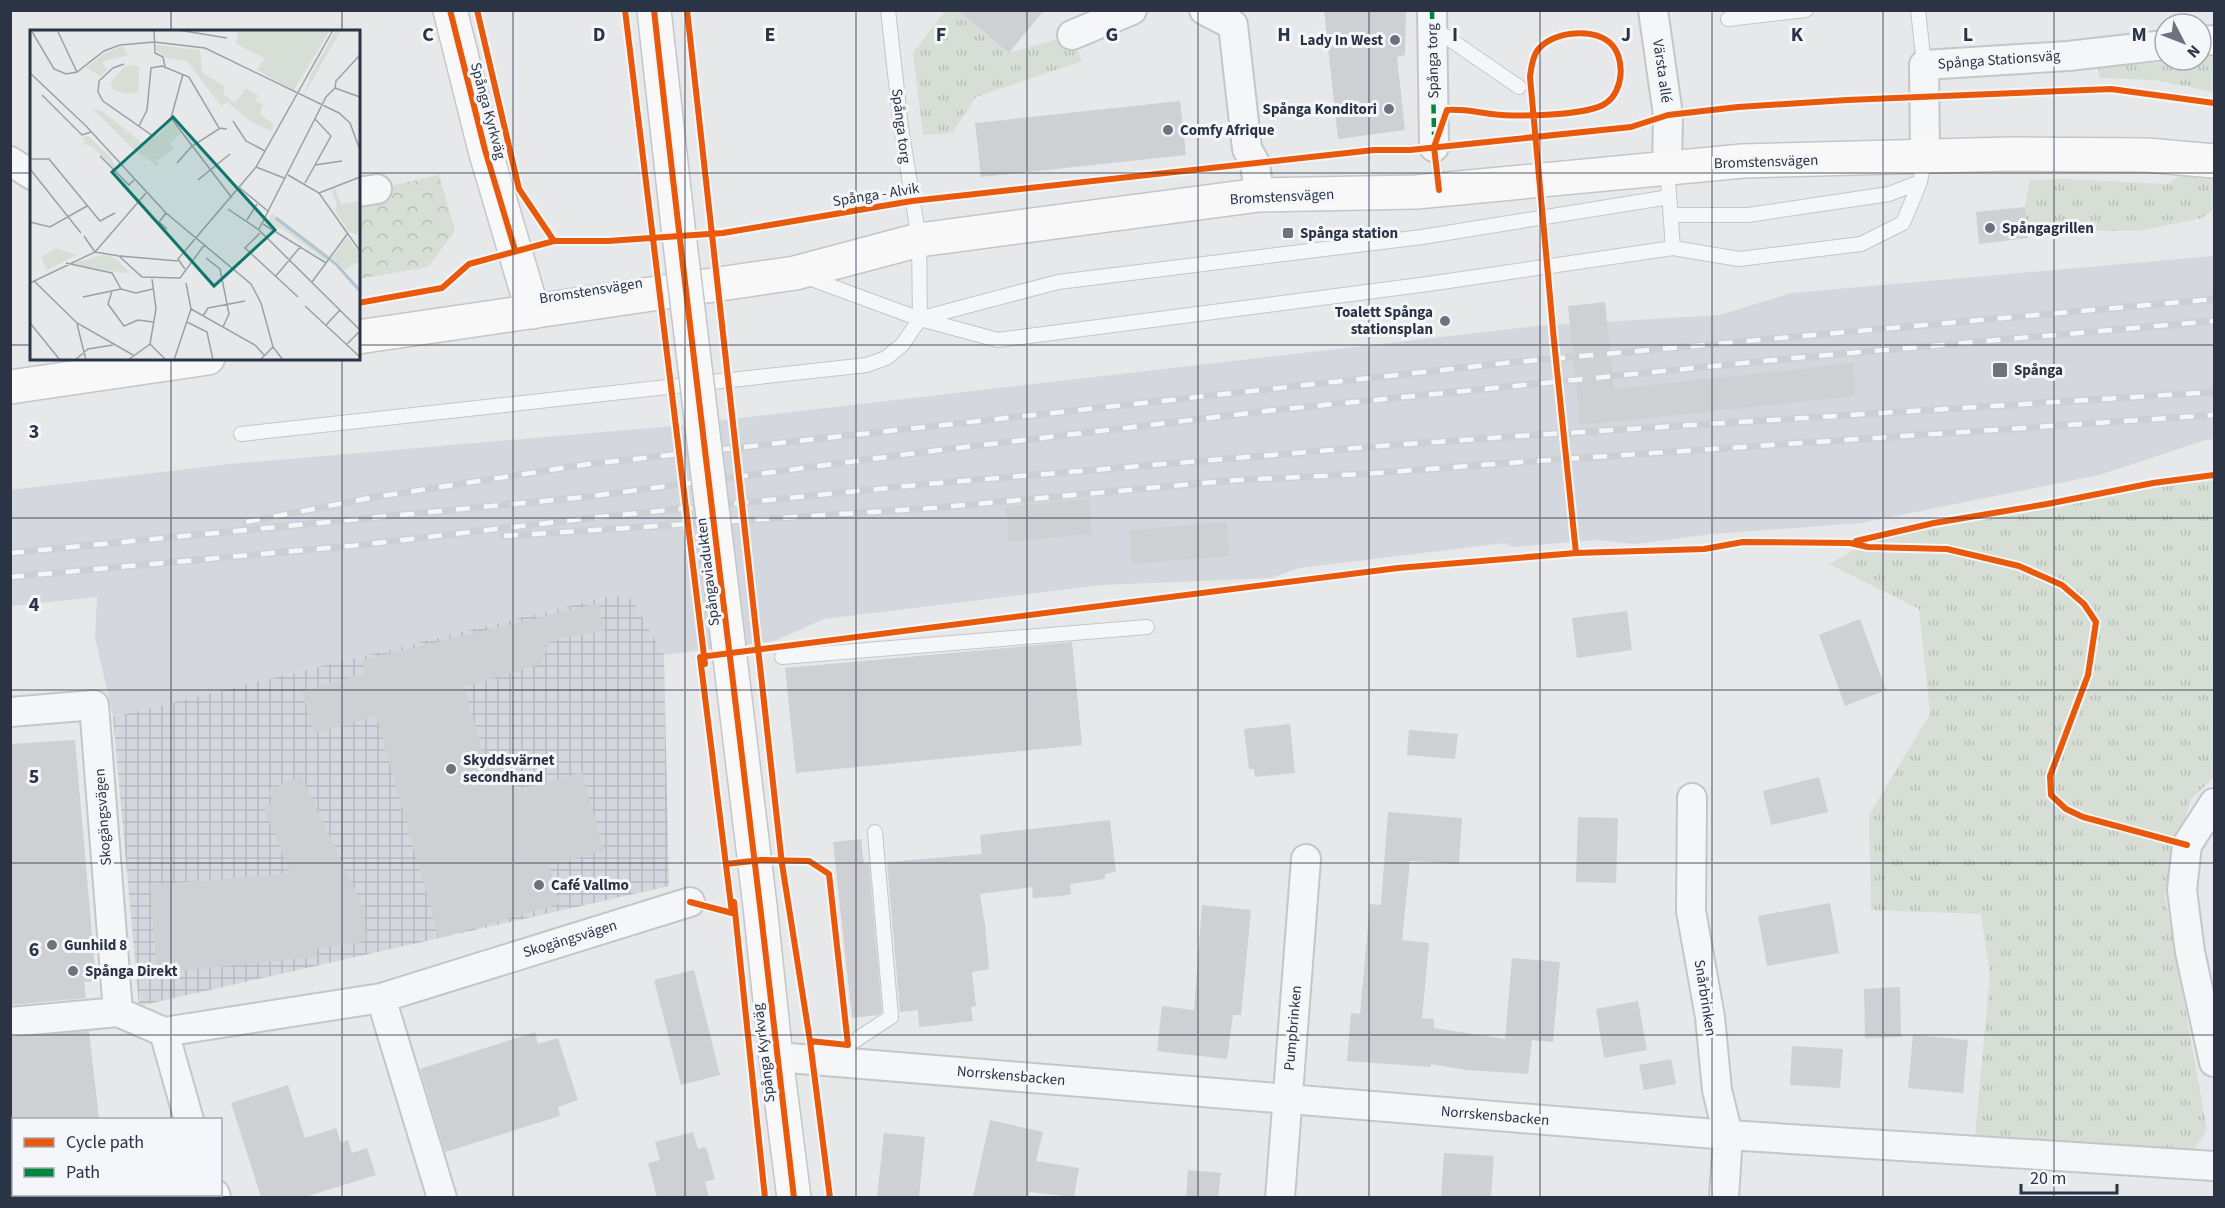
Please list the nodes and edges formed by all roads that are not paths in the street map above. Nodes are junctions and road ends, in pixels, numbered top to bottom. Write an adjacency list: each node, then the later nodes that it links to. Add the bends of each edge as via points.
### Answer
1 (450, 10): 26 (street, Spånga Kyrkväg, via 485,150)
2 (654, 10): 40 (street, Spångaviadukten, bridge)
3 (1132, 10): 11 (street)
4 (1204, 10): 21 (street, via 1233,25 1247,149 1255,163)
5 (1653, 10): 20 (street, Värsta allé, via 1668,116)
6 (1806, 10): 10 (lane)
7 (1918, 10): 13 (lane)
8 (889, 11): 23 (lane, Spånga torg, via 901,127)
9 (1432, 19): 14 (lane); 15 (street, Spånga torg)
10 (1728, 19)
11 (1072, 35)
12 (2153, 46): 13 (street, Spånga Stationsväg)
13 (1924, 65): 18 (street, Spånga Stationsväg)
14 (1519, 87)
15 (1434, 147)
16 (2214, 160): 18 (street, Bromstensvägen, via 2147,155 2012,154)
17 (10, 161): 19 (street)
18 (1923, 169): 20 (street, Bromstensvägen, via 1743,161); 22 (lane, via 1889,194 1748,215); 24 (lane, via 1903,223 1861,244 1739,259)
19 (30, 174)
20 (1668, 182): 21 (street, Bromstensvägen); 22 (lane); 27 (lane, via 1422,237 1058,282)
21 (1259, 195): 23 (street, Bromstensvägen)
22 (1671, 215): 24 (lane)
23 (919, 240): 25 (street, Bromstensvägen); 27 (lane, Spånga torg)
24 (1673, 248): 27 (lane, via 998,340)
25 (795, 273): 26 (street, Bromstensvägen); 27 (lane)
26 (533, 312): 28 (street, Bromstensvägen)
27 (920, 319): 31 (lane, via 902,345 886,358 867,365)
28 (360, 337)
29 (194, 360): 30 (street)
30 (10, 387)
31 (241, 434)
32 (1147, 627): 33 (lane)
33 (782, 657)
34 (10, 712): 42 (street, Skogängsvägen, via 94,705)
35 (1692, 798): 50 (street, Snårbrinken, via 1691,911 1710,1017 1717,1090)
36 (2214, 803): 47 (street, via 2187,845 2182,891 2190,952)
37 (875, 832): 46 (lane, via 891,1017 848,1045)
38 (1306, 860): 48 (street, Pumpbrinken)
39 (690, 902): 41 (street, Skogängsvägen)
40 (760, 906): 45 (street, Spånga Kyrkväg)
41 (381, 998): 44 (street, Skogängsvägen); 52 (street)
42 (118, 1012): 43 (street); 44 (street)
43 (10, 1022)
44 (164, 1032): 49 (street)
45 (776, 1057): 46 (street, Norrskensbacken); 53 (street, Spånga Kyrkväg)
46 (848, 1062): 48 (street, Norrskensbacken)
47 (2214, 1062)
48 (1287, 1099): 50 (street, Norrskensbacken); 54 (street, Pumpbrinken)
49 (189, 1118)
50 (1728, 1135): 51 (street, Norrskensbacken); 55 (street, Snårbrinken)
51 (2214, 1166)
52 (442, 1197)
53 (795, 1197)
54 (1280, 1197)
55 (1724, 1197)

